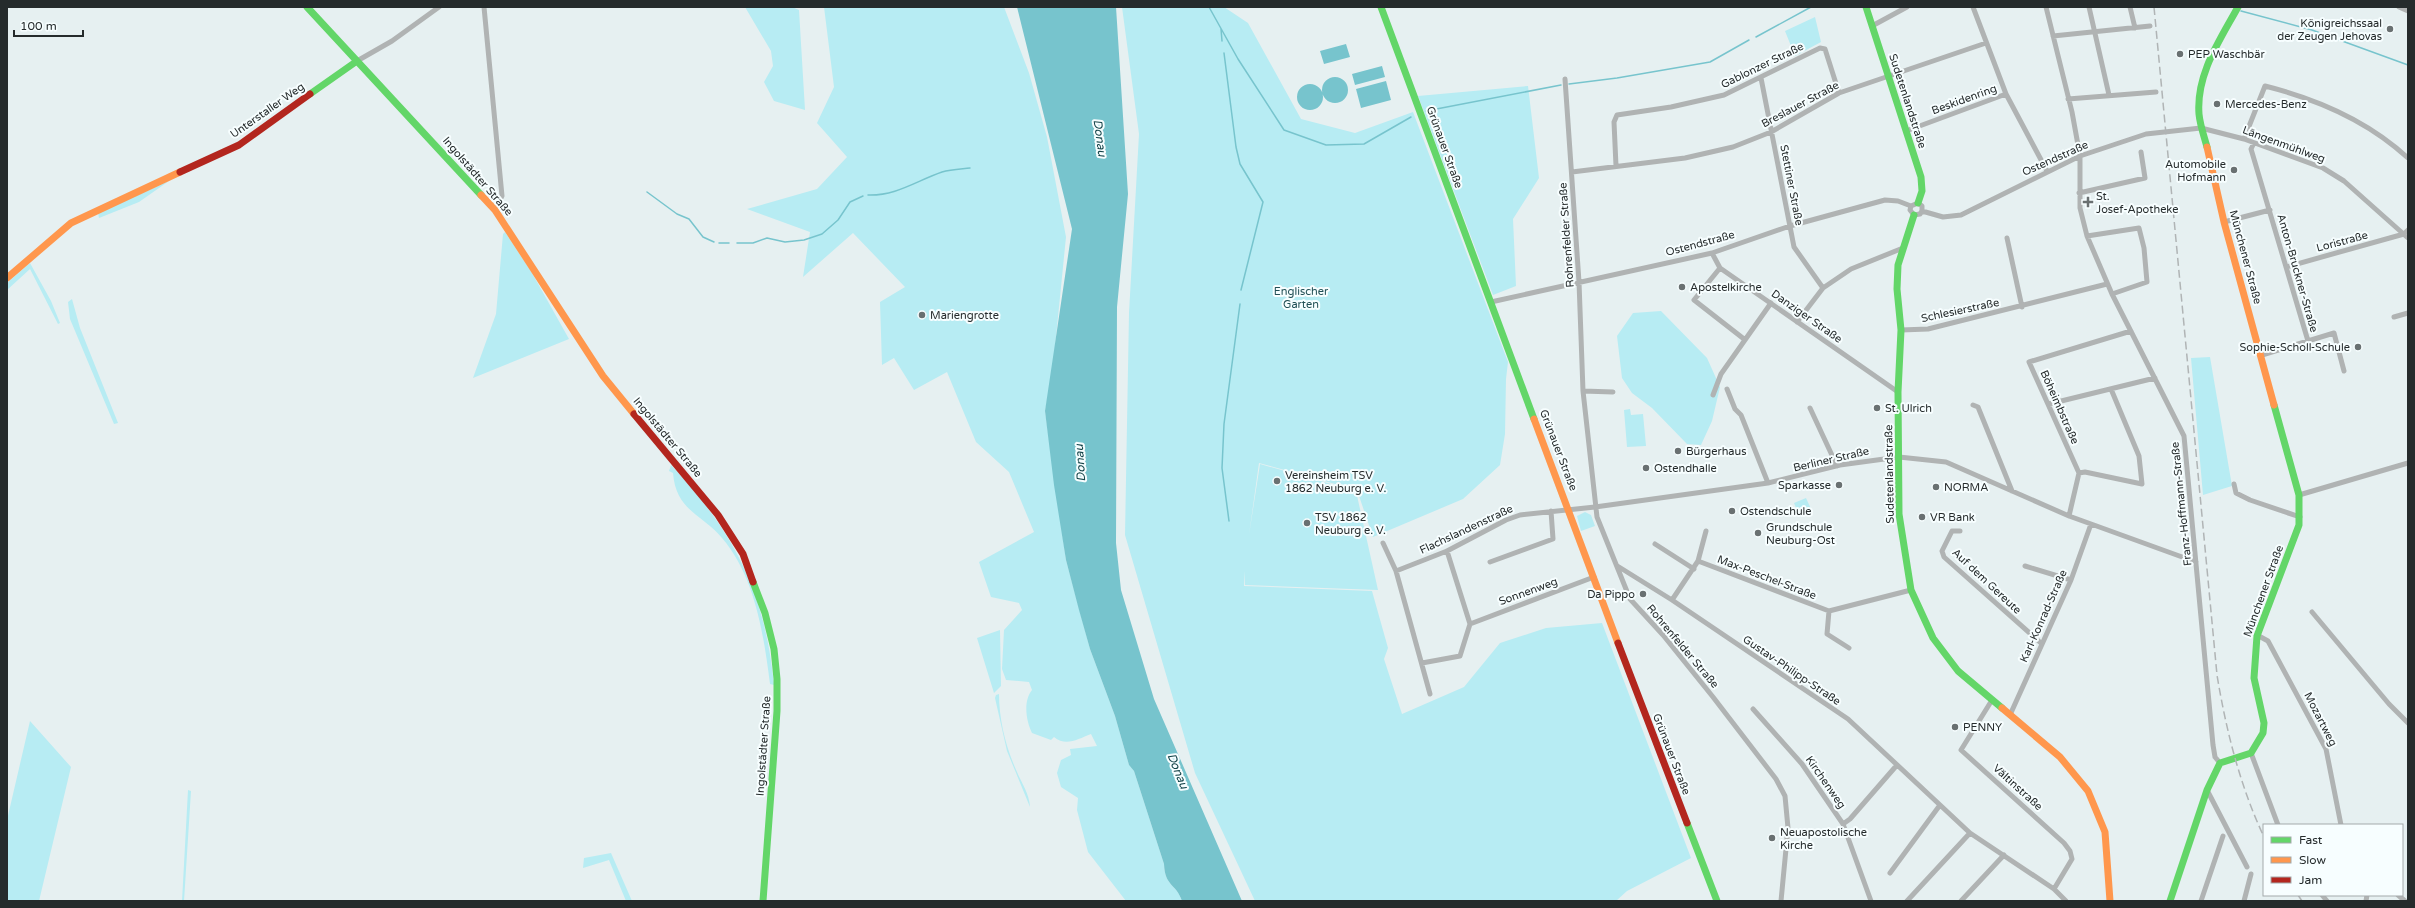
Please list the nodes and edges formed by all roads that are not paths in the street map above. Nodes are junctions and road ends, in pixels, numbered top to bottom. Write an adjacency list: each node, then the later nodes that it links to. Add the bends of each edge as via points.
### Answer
1 (307, 7): 20 (street, Ingolstädter Straße)
2 (439, 7): 20 (street, Unterstaller Weg, via 392,41)
3 (484, 7): 42 (street, via 502,196)
4 (1381, 7): 61 (street, Grünauer Straße)
5 (1866, 7): 14 (street, Sudetenlandstraße)
6 (1907, 7): 14 (street)
7 (1973, 7): 19 (street, Beskidenring)
8 (2046, 7): 18 (street, Franz-Hoffmann-Straße)
9 (2090, 7): 17 (street)
10 (2130, 7): 16 (street)
11 (2238, 7): 29 (street, Münchener Straße, via 2209,59 2204,74 2200,92)
12 (2399, 7): 13 (street)
13 (2408, 11)
14 (1872, 26): 21 (street, Sudetenlandstraße)
15 (2150, 26): 16 (street)
16 (2135, 28): 17 (street)
17 (2096, 31): 18 (street); 27 (street)
18 (2053, 36): 28 (street, Franz-Hoffmann-Straße)
19 (1986, 43): 21 (street, Breslauer Straße); 26 (street, Beskidenring)
20 (357, 60): 42 (street, Ingolstädter Straße); 56 (street, Unterstaller Weg, via 239,145 71,223)
21 (1888, 77): 25 (street, Breslauer Straße); 30 (street, Sudetenlandstraße)
22 (1761, 78): 25 (street, Gablonzer Straße, via 1820,48 1825,49); 31 (street, Stettiner Straße); 37 (street, Gablonzer Straße, via 1724,95 1698,102 1617,115 1614,122)
23 (1565, 79): 39 (street, Rohrenfelder Straße)
24 (2156, 92): 27 (street)
25 (1839, 93): 31 (street, Breslauer Straße)
26 (2006, 94): 30 (street, Beskidenring); 38 (street, Beskidenring)
27 (2109, 95): 28 (street)
28 (2068, 99): 35 (street, Franz-Hoffmann-Straße)
29 (2201, 128): 32 (street, Längenmühlweg); 35 (street, Ostendstraße, via 2146,134); 46 (street, Münchener Straße)
30 (1906, 131): 41 (street, Sudetenlandstraße, via 1921,177 1922,191)
31 (1772, 132): 37 (street, Breslauer Straße, via 1733,147 1691,157); 47 (street, Stettiner Straße)
32 (2244, 139): 33 (street, Längenmühlweg); 36 (street, via 2265,86 2290,92 2334,109 2369,128)
33 (2254, 143): 43 (street, Anton-Bruckner-Straße, via 2252,149); 50 (street, Längenmühlweg, via 2330,172)
34 (2141, 152): 40 (street, via 2145,178)
35 (2080, 156): 38 (street, Ostendstraße); 40 (street, Franz-Hoffmann-Straße)
36 (2408, 158)
37 (1616, 166): 39 (street, Breslauer Straße)
38 (2047, 171): 44 (street, Ostendstraße, via 1960,215 1943,217)
39 (1572, 172): 57 (street, Rohrenfelder Straße)
40 (2079, 192): 49 (street, Franz-Hoffmann-Straße, via 2082,221)
41 (1915, 205): 44 (street, via 1922,206); 45 (street, via 1910,210); 47 (street, Ostendstraße, via 1885,200)
42 (495, 210): 140 (street, Ingolstädter Straße, via 603,376 718,515 738,544 757,588 772,642 777,679 777,711)
43 (2270, 210): 46 (street, Anton-Bruckner-Straße); 54 (street, Anton-Bruckner-Straße)
44 (1922, 211): 45 (street, via 1920,214)
45 (1914, 214): 52 (street, Sudetenlandstraße)
46 (2224, 222): 71 (street, Münchener Straße)
47 (1790, 226): 53 (street, Ostendstraße); 59 (street, Stettiner Straße, via 1794,247)
48 (2408, 230): 50 (street)
49 (2087, 236): 58 (street, Franz-Hoffmann-Straße); 60 (street, via 2139,228 2144,248 2147,282)
50 (2406, 236): 54 (street, Loristraße)
51 (2007, 238): 63 (street)
52 (1903, 248): 59 (street, via 1851,270); 67 (street, Sudetenlandstraße, via 1898,265 1897,289)
53 (1712, 253): 55 (street, Danziger Straße); 57 (street, Ostendstraße)
54 (2286, 267): 70 (street, Anton-Bruckner-Straße)
55 (1720, 268): 62 (street, Danziger Straße); 69 (street, via 1694,300)
56 (7, 278)
57 (1579, 282): 61 (street, Ostendstraße); 76 (street, Rohrenfelder Straße)
58 (2107, 284): 60 (street, Franz-Hoffmann-Straße); 63 (street, Schlesierstraße)
59 (1823, 288): 66 (street)
60 (2112, 294): 68 (street, Franz-Hoffmann-Straße)
61 (1491, 302): 92 (street, Grünauer Straße)
62 (1771, 303): 66 (street, Danziger Straße); 69 (street)
63 (2022, 307): 67 (street, Schlesierstraße, via 1928,329)
64 (2408, 313): 65 (street)
65 (2394, 317)
66 (1796, 322): 78 (street, Danziger Straße)
67 (1901, 330): 78 (street, Sudetenlandstraße)
68 (2131, 331): 73 (street, Franz-Hoffmann-Straße); 80 (street, Böheimbstraße, via 2029,362)
69 (1744, 339): 79 (street, via 1721,374)
70 (2308, 341): 71 (street); 72 (street, via 2334,333)
71 (2262, 355): 90 (street, Münchener Straße)
72 (2344, 371)
73 (2155, 378): 75 (street); 104 (street, Franz-Hoffmann-Straße, via 2184,436)
74 (1727, 389): 87 (street)
75 (2111, 390): 80 (street); 86 (street, via 2139,456 2142,484 2085,472)
76 (1583, 391): 77 (street); 91 (street, Rohrenfelder Straße)
77 (1613, 392)
78 (1898, 392): 83 (street, Sudetenlandstraße)
79 (1713, 395)
80 (2050, 404): 86 (street, Böheimbstraße)
81 (1973, 405): 89 (street, via 1978,407)
82 (1810, 408): 85 (street)
83 (1899, 457): 85 (street, Berliner Straße); 89 (street, Berliner Straße, via 1946,462); 111 (street, Sudetenlandstraße, via 1899,514)
84 (2408, 463): 90 (street)
85 (1837, 466): 87 (street, Berliner Straße)
86 (2079, 473): 94 (street)
87 (1768, 483): 91 (street, Berliner Straße)
88 (2234, 484): 95 (street, via 2236,493)
89 (2012, 491): 94 (street, Berliner Straße)
90 (2299, 495): 95 (street, Münchener Straße)
91 (1595, 507): 92 (street, Berliner Straße); 106 (street, Rohrenfelder Straße, via 1598,520)
92 (1569, 509): 93 (street, Flachslandenstraße); 109 (street, Grünauer Straße)
93 (1551, 511): 101 (street, Flachslandenstraße, via 1520,515 1506,520); 103 (street, via 1553,539)
94 (2069, 516): 96 (street, Berliner Straße)
95 (2300, 518): 116 (street, Münchener Straße)
96 (2091, 524): 104 (street, Berliner Straße); 110 (street, Karl-Konrad-Straße)
97 (1706, 531): 102 (street)
98 (1960, 531): 117 (street, Auf dem Gereute, via 1952,531 1942,551 1944,557)
99 (1383, 543): 108 (street)
100 (1655, 544): 107 (street)
101 (1447, 551): 108 (street, Flachslandenstraße); 115 (street)
102 (1698, 561): 107 (street); 113 (street, Max-Peschel-Straße)
103 (1490, 562)
104 (2196, 562): 126 (street, Franz-Hoffmann-Straße, via 2213,746 2215,757)
105 (2025, 566): 110 (street)
106 (1619, 567): 112 (street, Gustav-Philipp-Straße); 142 (street, Rohrenfelder Straße, via 1630,599 1663,635 1776,779 1784,796 1788,828)
107 (1694, 569): 112 (street)
108 (1396, 571): 119 (street)
109 (1594, 577): 115 (street, Sonnenweg); 141 (street, Grünauer Straße)
110 (2071, 580): 117 (street, Karl-Konrad-Straße)
111 (1911, 590): 113 (street); 121 (street, Sudetenlandstraße, via 1933,638 1958,671)
112 (1672, 600): 127 (street, Gustav-Philipp-Straße, via 1848,719)
113 (1829, 611): 118 (street, via 1827,634)
114 (2312, 612): 124 (street)
115 (1470, 624): 119 (street, via 1460,656)
116 (2257, 635): 125 (street, Münchener Straße, via 2254,678 2264,723 2263,733); 132 (street, Mozartweg, via 2268,642 2326,749)
117 (2042, 644): 123 (street, Karl-Konrad-Straße)
118 (1848, 648)
119 (1422, 664): 120 (street)
120 (1430, 694)
121 (1992, 700): 123 (street, Sudetenlandstraße); 139 (street, Vältinstraße, via 1961,750 2070,851 2072,859)
122 (1752, 709): 130 (street, Kirchenweg, via 1802,764)
123 (2010, 715): 147 (street, Sudetenlandstraße, via 2060,757 2088,791 2105,832)
124 (2408, 723)
125 (2251, 753): 126 (street); 131 (street)
126 (2220, 763): 128 (street)
127 (1897, 765): 129 (street, Gustav-Philipp-Straße); 130 (street)
128 (2206, 790): 136 (street); 148 (street)
129 (1940, 805): 133 (street, Gustav-Philipp-Straße); 137 (street)
130 (1843, 824): 143 (street, Kirchenweg)
131 (2278, 824)
132 (2341, 824)
133 (1970, 833): 135 (street, Gustav-Philipp-Straße); 144 (street)
134 (2223, 836): 149 (street)
135 (2004, 855): 139 (street, Gustav-Philipp-Straße); 145 (street)
136 (2247, 867)
137 (1890, 872)
138 (2251, 874): 150 (street)
139 (2054, 889): 146 (street, Gustav-Philipp-Straße)
140 (763, 901)
141 (1717, 901)
142 (1781, 901)
143 (1871, 901)
144 (1907, 901)
145 (1961, 901)
146 (2066, 901)
147 (2110, 901)
148 (2170, 901)
149 (2201, 901)
150 (2244, 901)

